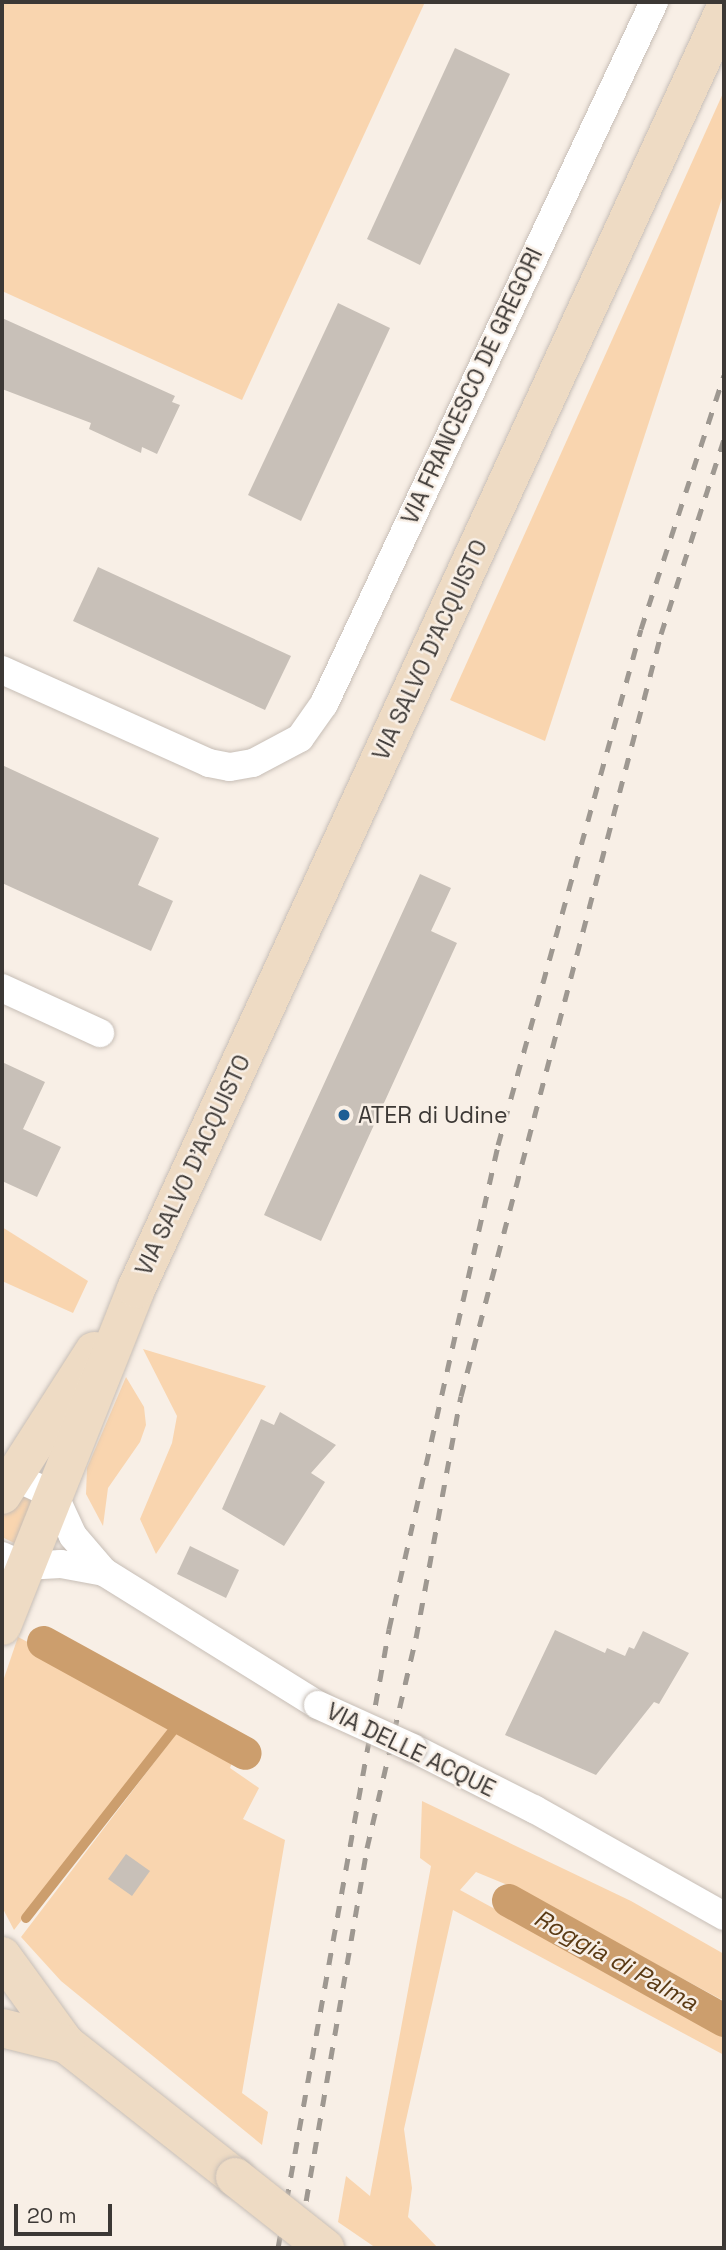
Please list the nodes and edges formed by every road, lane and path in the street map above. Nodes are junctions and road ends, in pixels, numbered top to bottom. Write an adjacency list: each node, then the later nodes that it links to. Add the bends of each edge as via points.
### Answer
1 (654, 2): 3 (street, VIA FRANCESCO DE GREGORI, via 324,704 300,738 272,755 230,767 209,763)
2 (724, 11): 6 (street, VIA SALVO D'ACQUISTO)
3 (2, 670)
4 (2, 988): 5 (street)
5 (100, 1032)
6 (136, 1289): 7 (street, VIA SALVO D'ACQUISTO); 8 (street, VIA SALVO D'ACQUISTO)
7 (5, 1482): 8 (street, VIA SALVO D'ACQUISTO)
8 (54, 1495): 9 (street, VIA SALVO D'ACQUISTO); 10 (street, VIA DELLE ACQUE, via 74,1536)
9 (13, 1561): 10 (street, VIA DELLE ACQUE); 11 (street, VIA SALVO D'ACQUISTO)
10 (104, 1572): 12 (street, VIA DELLE ACQUE, bridge, via 318,1705 534,1809)
11 (2, 1626)
12 (724, 1916)
13 (2, 1956): 15 (street)
14 (2, 2028): 15 (street)
15 (66, 2044): 16 (street, bridge)
16 (325, 2248)

